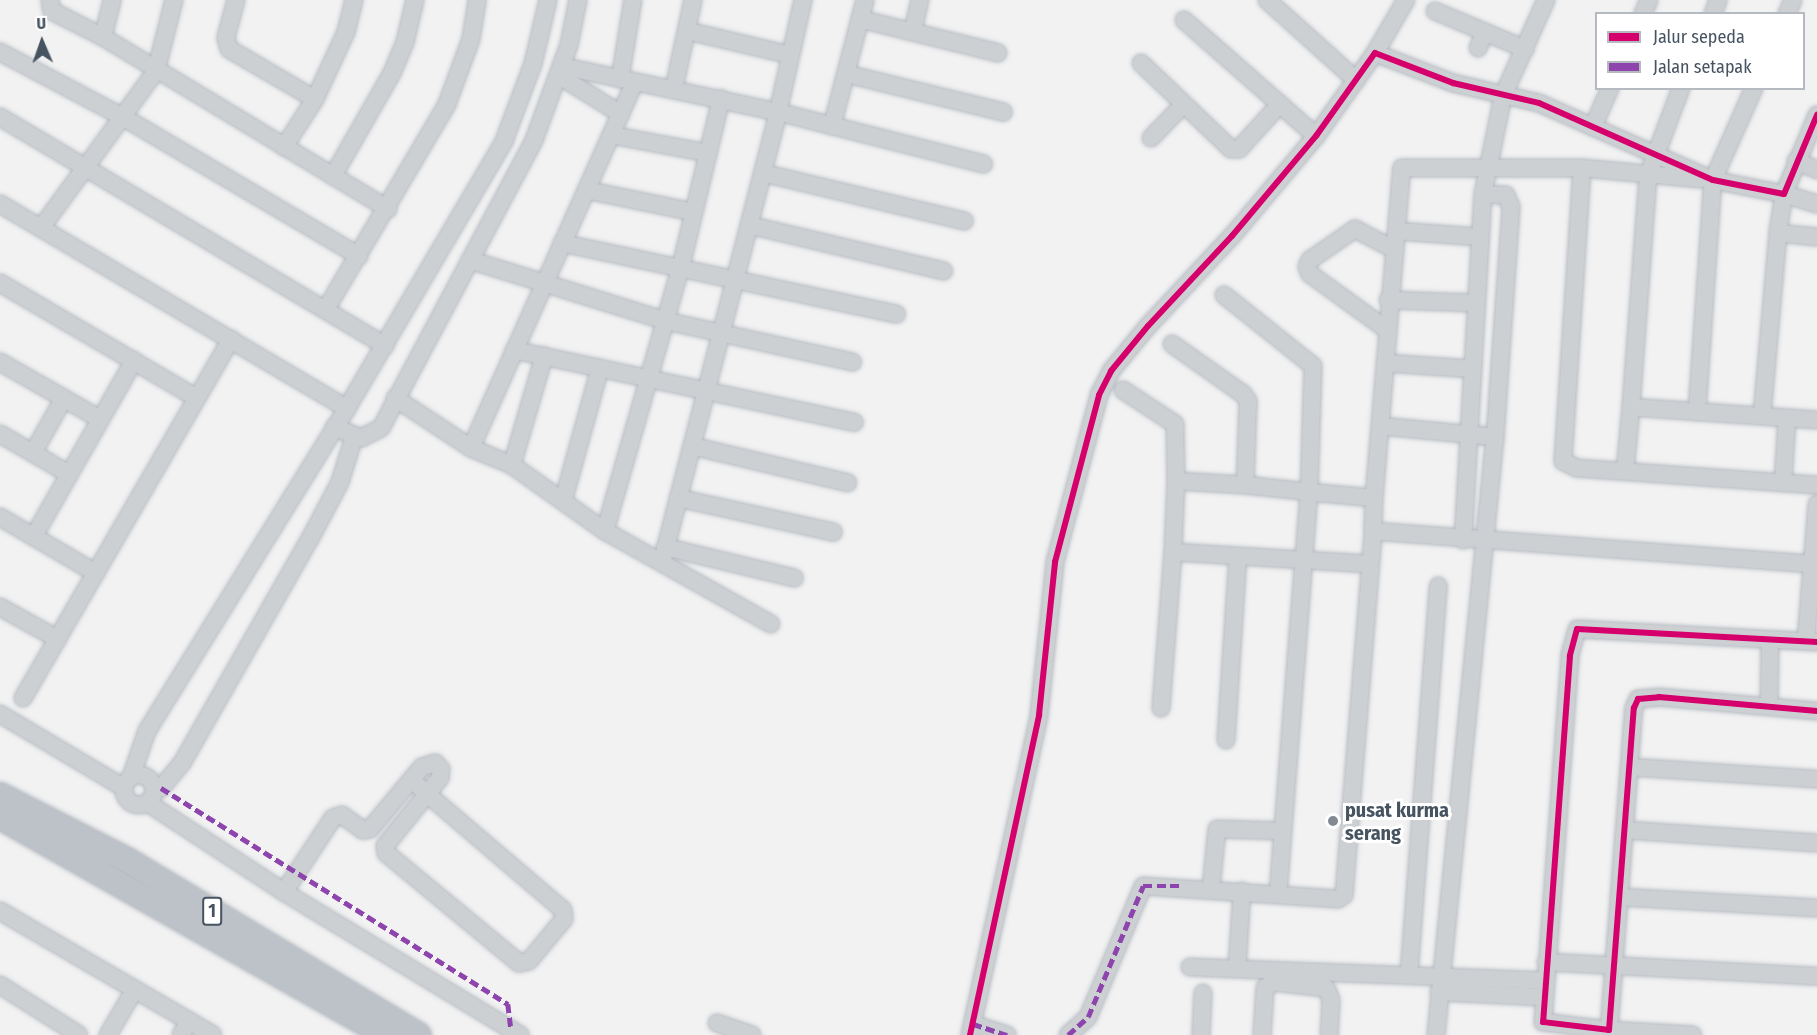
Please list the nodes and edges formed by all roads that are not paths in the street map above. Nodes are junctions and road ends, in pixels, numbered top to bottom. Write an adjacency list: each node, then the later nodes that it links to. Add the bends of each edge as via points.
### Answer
1 (50, 0): 24 (street, via 52,11)
2 (112, 0): 24 (street)
3 (174, 0): 33 (street)
4 (236, 0): 42 (street, via 226,38 229,49)
5 (354, 0): 42 (street, via 346,32)
6 (415, 0): 68 (street, via 405,42 392,73)
7 (477, 0): 75 (street, via 462,72)
8 (548, 0): 103 (street, via 533,64 504,141)
9 (578, 0): 32 (street)
10 (633, 0): 35 (street)
11 (693, 0): 22 (street)
12 (801, 0): 30 (street)
13 (865, 0): 19 (street)
14 (920, 0): 21 (street)
15 (1267, 0): 36 (street)
16 (1406, 0): 29 (street)
17 (1546, 0): 26 (street)
18 (1435, 11): 23 (street)
19 (860, 19): 21 (street); 34 (street)
20 (1184, 20): 44 (street)
21 (913, 30): 28 (street)
22 (688, 31): 30 (street); 37 (street)
23 (1485, 32): 25 (street); 26 (street)
24 (103, 37): 33 (street)
25 (1478, 48)
26 (1525, 49): 41 (street)
27 (0, 52): 51 (street)
28 (998, 53)
29 (1375, 53): 36 (street); 41 (street)
30 (790, 55): 46 (street)
31 (1141, 63): 45 (street)
32 (560, 70): 35 (street); 48 (street); 87 (street, via 534,140)
33 (156, 71): 51 (street); 57 (street)
34 (847, 74): 47 (street); 52 (street)
35 (628, 80): 37 (street); 48 (street)
36 (1356, 80): 55 (street)
37 (674, 88): 43 (street)
38 (1609, 90): 53 (street)
39 (1680, 90): 59 (street)
40 (1753, 90): 69 (street)
41 (1503, 96): 53 (street, via 1539,103); 64 (street)
42 (315, 99): 57 (street)
43 (721, 99): 46 (street); 58 (street)
44 (1280, 104): 45 (street, via 1235,150); 55 (street)
45 (1183, 105): 56 (street)
46 (778, 112): 52 (street); 66 (street)
47 (1003, 112)
48 (621, 114): 54 (street)
49 (1817, 115): 60 (street)
50 (0, 117): 62 (street)
51 (123, 117): 62 (street); 86 (street)
52 (832, 126): 61 (street)
53 (1593, 127): 59 (street)
54 (611, 135): 58 (street); 70 (street)
55 (1316, 136): 207 (street, via 1232,236 1148,326 1111,371 1100,395 1055,562 1039,715)
56 (1151, 138)
57 (284, 147): 68 (street)
58 (708, 153): 76 (street)
59 (1653, 153): 67 (street); 69 (street)
60 (1796, 161): 65 (street); 72 (street)
61 (984, 164)
62 (82, 167): 79 (street); 96 (street)
63 (1582, 168): 64 (street); 67 (street); 136 (street, via 1562,457 1571,467)
64 (1487, 169): 71 (street); 80 (street, via 1402,168)
65 (1817, 170)
66 (763, 173): 77 (street); 78 (street)
67 (1648, 176): 69 (street); 118 (street)
68 (333, 177): 75 (street)
69 (1713, 180): 72 (street); 120 (street)
70 (586, 190): 76 (street); 84 (street)
71 (1483, 194): 82 (street); 105 (street, via 1506,195 1511,200)
72 (1784, 194): 74 (street); 81 (street)
73 (0, 204): 79 (street)
74 (1817, 204)
75 (388, 209): 86 (street)
76 (693, 212): 88 (street)
77 (964, 221)
78 (749, 225): 89 (street); 90 (street)
79 (40, 228): 101 (street)
80 (1397, 231): 82 (street); 85 (street)
81 (1778, 233): 83 (street); 121 (street)
82 (1480, 237): 95 (street)
83 (1817, 237)
84 (562, 243): 88 (street); 91 (street)
85 (1395, 250): 94 (street); 99 (street, via 1354,230 1310,260 1307,267 1310,274)
86 (359, 256): 96 (street)
87 (470, 260): 91 (street); 117 (street)
88 (681, 267): 90 (street); 98 (street)
89 (944, 271)
90 (736, 278): 97 (street); 100 (street)
91 (543, 283): 98 (street); 106 (street)
92 (0, 284): 108 (street)
93 (1224, 295): 143 (street, via 1313,366)
94 (1388, 300): 95 (street); 99 (street)
95 (1475, 303): 104 (street)
96 (326, 309): 103 (street)
97 (897, 314)
98 (666, 321): 100 (street); 149 (street)
99 (1386, 329): 111 (street)
100 (723, 330): 110 (street); 132 (street)
101 (231, 339): 116 (street); 119 (street)
102 (1172, 344): 141 (street, via 1248,401)
103 (385, 346): 119 (street)
104 (1475, 348): 105 (street); 113 (street)
105 (1501, 348): 131 (street)
106 (514, 350): 107 (street); 133 (street)
107 (544, 356): 112 (street); 135 (street)
108 (134, 361): 116 (street); 123 (street)
109 (0, 362): 115 (street)
110 (853, 362)
111 (1385, 363): 113 (street); 126 (street)
112 (600, 368): 125 (street); 144 (street)
113 (1473, 369): 129 (street)
114 (1123, 390): 138 (street, via 1175,424)
115 (64, 398): 123 (street); 134 (street)
116 (197, 398): 161 (street)
117 (395, 398): 130 (street); 133 (street)
118 (1631, 407): 120 (street); 136 (street)
119 (347, 408): 127 (street)
120 (1698, 412): 121 (street)
121 (1762, 416): 122 (street)
122 (1787, 418): 124 (street); 140 (street)
123 (100, 419): 137 (street)
124 (1817, 420)
125 (854, 422)
126 (1381, 426): 129 (street); 146 (street)
127 (334, 427): 130 (street); 178 (street, via 147,731)
128 (0, 434): 134 (street)
129 (1469, 435): 131 (street); 153 (street)
130 (363, 436): 181 (street, via 182,764)
131 (1495, 437): 154 (street)
132 (692, 446): 139 (street); 145 (street)
133 (471, 448): 135 (street)
134 (33, 453): 137 (street)
135 (512, 465): 144 (street)
136 (1625, 471): 140 (street)
137 (69, 474): 152 (street)
138 (1176, 481): 141 (street); 155 (street)
139 (848, 483)
140 (1783, 483): 142 (street)
141 (1245, 485): 143 (street)
142 (1817, 485)
143 (1309, 492): 146 (street); 158 (street)
144 (564, 498): 149 (street)
145 (678, 498): 151 (street); 156 (street)
146 (1374, 498): 150 (street)
147 (1817, 504): 160 (street)
148 (0, 517): 152 (street)
149 (605, 531): 156 (street)
150 (1373, 531): 153 (street); 159 (street)
151 (833, 532)
152 (34, 536): 161 (street)
153 (1463, 540): 154 (street)
154 (1483, 541): 160 (street); 198 (street)
155 (1173, 552): 157 (street); 171 (street)
156 (663, 555): 162 (street); 165 (street)
157 (1238, 556): 158 (street); 174 (street)
158 (1304, 560): 159 (street); 184 (street)
159 (1370, 564): 189 (street, via 1347,886 1338,899)
160 (1815, 564): 168 (street)
161 (96, 573): 166 (street)
162 (794, 578)
163 (1438, 586): 197 (street)
164 (0, 607): 166 (street)
165 (771, 624)
166 (58, 639): 169 (street)
167 (1770, 641): 168 (street); 170 (street); 193 (street, via 1576,629 1570,656)
168 (1812, 642)
169 (23, 698)
170 (1769, 706): 172 (street); 175 (street, via 1638,699)
171 (1161, 708)
172 (1817, 711)
173 (0, 714): 178 (street)
174 (1226, 740)
175 (1629, 767): 176 (street); 183 (street)
176 (1817, 779)
177 (412, 780): 179 (street); 179 (street, via 424,765 438,765 441,776); 188 (street, via 370,829 363,830 338,814)
178 (127, 783): 181 (street, via 146,777); 181 (street, via 131,804)
179 (427, 794): 179 (street, via 565,913 526,963 519,963 386,853 385,846)
180 (0, 795): 213 (highway, 1, via 129,861)
181 (151, 797): 188 (street)
182 (0, 817): 212 (highway, 1)
183 (1625, 830): 185 (street); 190 (street)
184 (1282, 831): 186 (street, via 1217,829); 189 (street)
185 (1817, 843)
186 (1211, 888): 187 (street); 217 (street, via 1143,886 1086,1020 1074,1026)
187 (1242, 891): 189 (street); 196 (street)
188 (284, 892): 214 (street)
189 (1278, 892)
190 (1618, 897): 191 (street); 194 (street)
191 (1817, 908)
192 (0, 911): 201 (street)
193 (1546, 962): 194 (street); 202 (street)
194 (1615, 963): 199 (street); 208 (street)
195 (1190, 967): 196 (street)
196 (1237, 969): 197 (street)
197 (1409, 975): 198 (street)
198 (1440, 975): 202 (street); 203 (street)
199 (1817, 976)
200 (0, 985): 209 (street)
201 (135, 989): 206 (street); 210 (street)
202 (1545, 989): 203 (street); 208 (street, via 1545,1023)
203 (1439, 992): 221 (street)
204 (1203, 993): 218 (street)
205 (717, 1023): 215 (street)
206 (185, 1028): 211 (street)
207 (971, 1030): 216 (street)
208 (1609, 1033): 222 (street)
209 (79, 1035)
210 (108, 1035)
211 (213, 1035)
212 (386, 1035)
213 (419, 1035)
214 (520, 1035)
215 (752, 1035)
216 (1007, 1035)
217 (1068, 1035)
218 (1201, 1035)
219 (1262, 1035): 220 (street, via 1265,988 1273,982 1326,988 1331,1000)
220 (1329, 1035)
221 (1436, 1035)
222 (1693, 1035)

